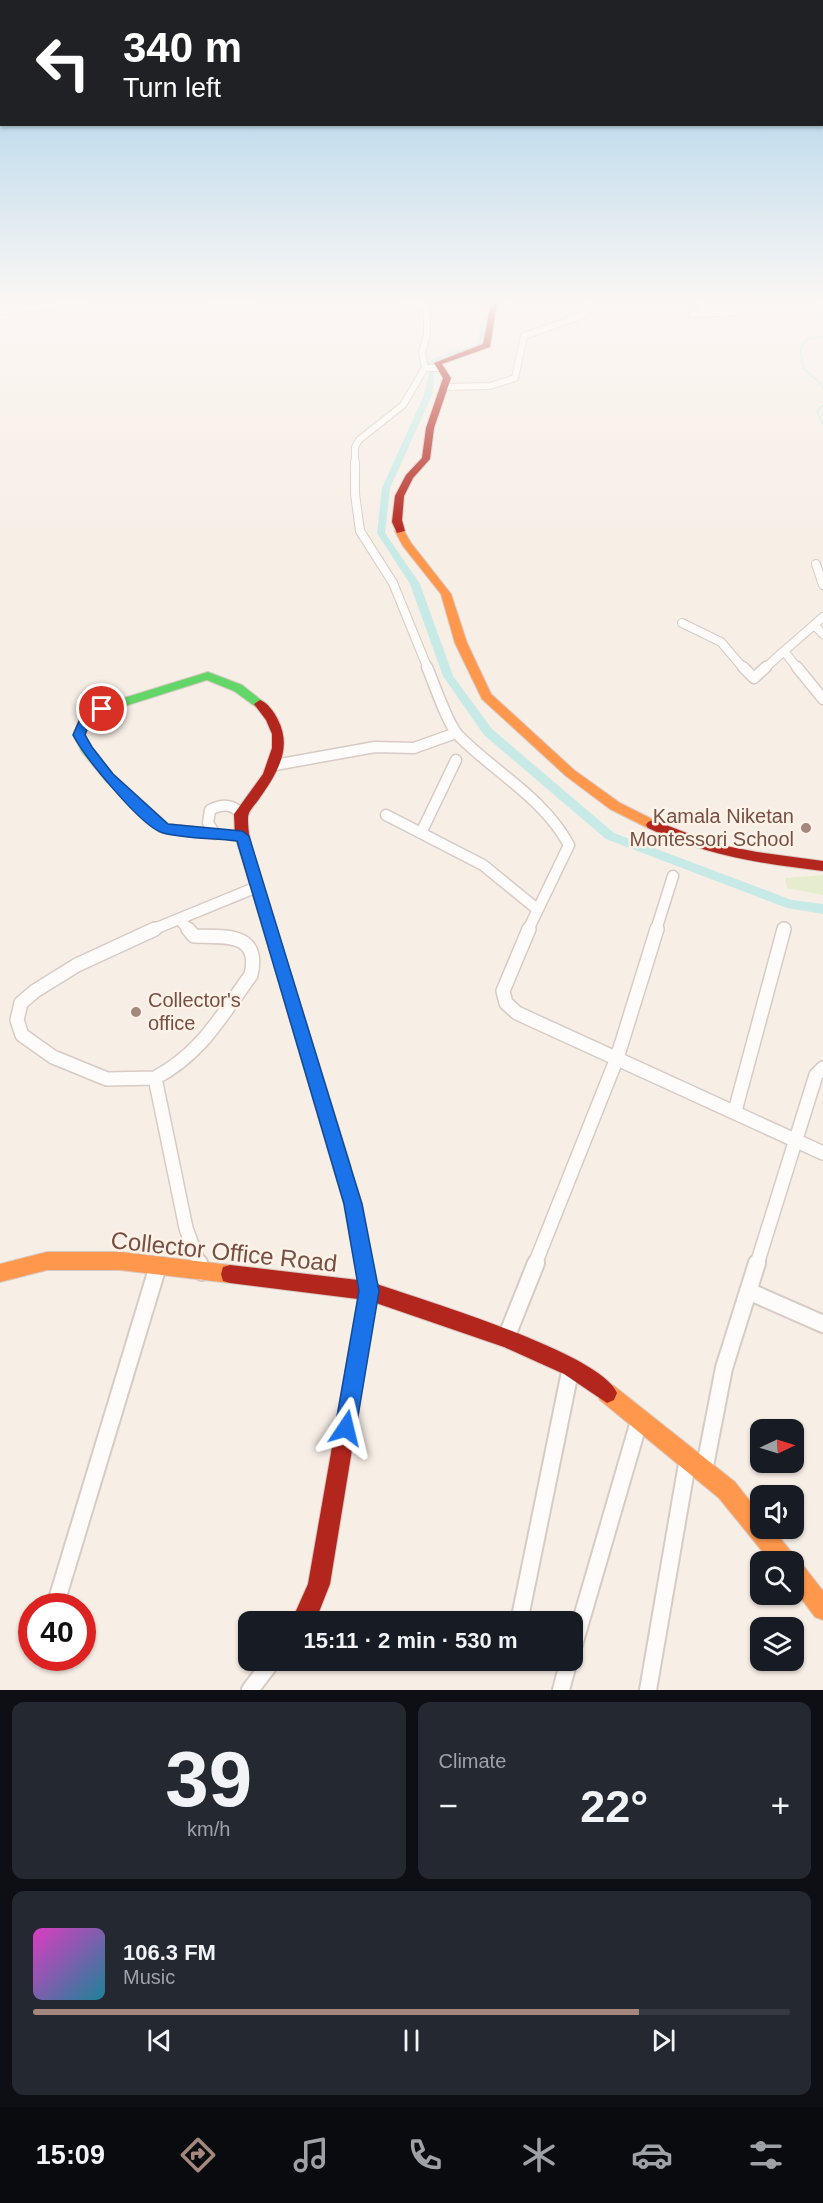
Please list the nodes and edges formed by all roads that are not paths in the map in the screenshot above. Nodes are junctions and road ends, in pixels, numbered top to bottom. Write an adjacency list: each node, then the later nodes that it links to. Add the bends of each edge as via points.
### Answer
1 (421, 382): 13 (street, via 403,405 359,440 355,447 355,494 360,531 393,583)
2 (446, 382): 4 (street)
3 (506, 382): 4 (street)
4 (444, 387): 21 (street, via 426,459 409,474 398,495 397,526 406,544 446,594 461,643 486,696 570,773 615,806 655,827 708,849 757,860)
5 (816, 564): 6 (street)
6 (823, 585)
7 (823, 617): 9 (street)
8 (682, 623): 11 (street, via 720,642 754,678)
9 (814, 625): 10 (street); 11 (street)
10 (823, 634)
11 (784, 651): 12 (street)
12 (823, 699)
13 (456, 733): 15 (street, via 414,748 375,747); 24 (street, via 520,786 566,837 569,845)
14 (456, 760): 18 (street)
15 (275, 765): 16 (street); 19 (street, via 279,745 275,724 265,709 252,695 208,676 102,709 84,722 79,735 86,749 109,777 164,828)
16 (241, 814): 19 (street, via 228,805 210,810 207,818); 20 (street)
17 (386, 815): 18 (street)
18 (421, 833): 24 (street, via 483,865)
19 (215, 834): 20 (street)
20 (242, 836): 23 (street)
21 (823, 866)
22 (674, 876): 27 (street)
23 (257, 887): 25 (street); 36 (street, via 353,1204)
24 (537, 909): 27 (street, via 503,992 506,1003 518,1013)
25 (179, 919): 29 (street, via 194,936 242,940 250,946 255,964 198,1048 174,1068); 29 (street, via 128,940 44,985 21,1003 17,1020 22,1035 52,1057 108,1079)
26 (784, 928): 30 (street)
27 (617, 1058): 30 (street); 39 (street)
28 (823, 1068): 31 (street, via 816,1075)
29 (154, 1078): 34 (street, via 186,1228)
30 (735, 1111): 31 (street)
31 (794, 1141): 32 (street); 37 (street)
32 (823, 1153)
33 (158, 1266): 34 (street, Collector Office Road); 35 (street, Collector Office Road, via 120,1261 47,1261); 46 (street)
34 (202, 1272): 36 (street, Collector Office Road)
35 (0, 1273)
36 (369, 1291): 39 (street, Collector Office Road); 48 (street, via 319,1584)
37 (748, 1291): 38 (street); 43 (street, via 724,1368)
38 (823, 1324)
39 (506, 1338): 40 (street, Collector Office Road)
40 (571, 1367): 41 (street, Collector Office Road); 49 (street)
41 (640, 1418): 42 (street, Collector Office Road); 50 (street)
42 (688, 1458): 43 (street, Collector Office Road); 55 (street)
43 (704, 1471): 44 (street, Collector Office Road, via 727,1490)
44 (776, 1551)
45 (804, 1585): 47 (street)
46 (59, 1593)
47 (823, 1609)
48 (309, 1611)
49 (521, 1611)
50 (583, 1614)
51 (265, 1671): 53 (street)
52 (566, 1671): 54 (street)
53 (250, 1690)
54 (561, 1690)
55 (648, 1690)

